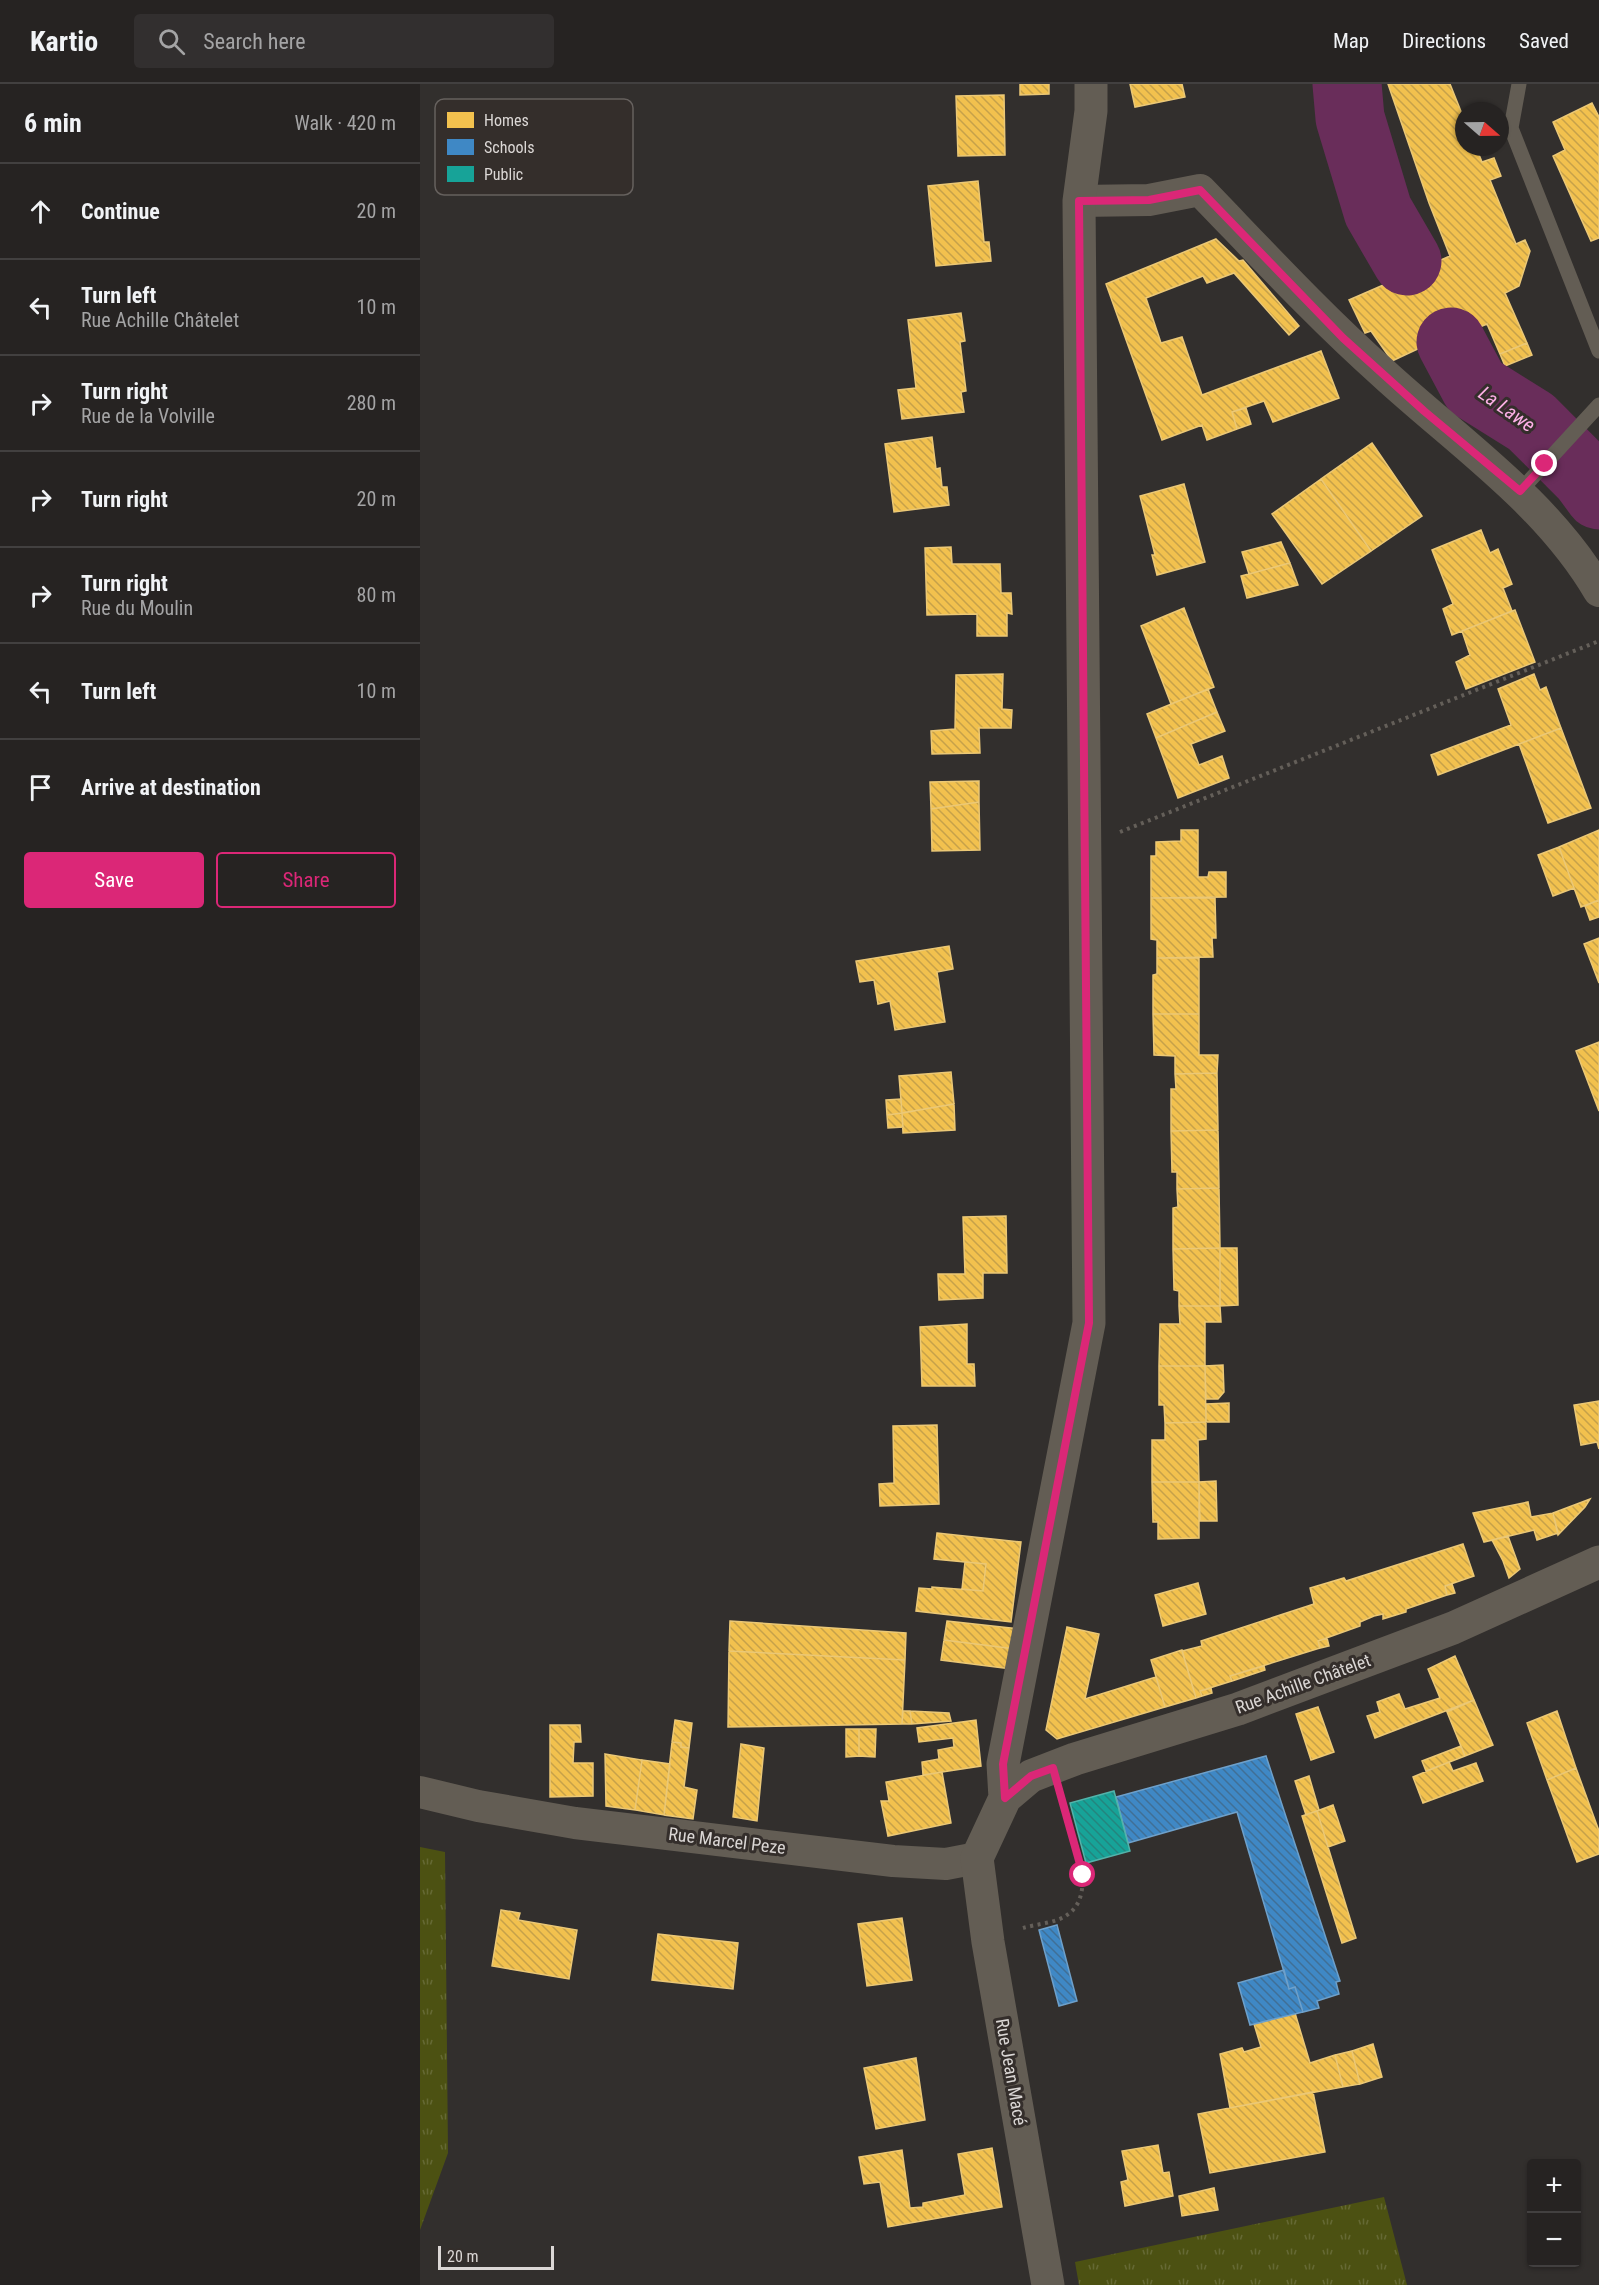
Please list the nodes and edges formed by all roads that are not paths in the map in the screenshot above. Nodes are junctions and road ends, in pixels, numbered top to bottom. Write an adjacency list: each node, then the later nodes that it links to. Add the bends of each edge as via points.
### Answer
1 (1091, 84): 3 (street)
2 (1519, 84): 4 (lane, via 1511,128)
3 (1079, 201): 6 (street, via 1149,200 1200,190 1343,338); 10 (street, via 1089,1323 1003,1764)
4 (1599, 351)
5 (1599, 405): 6 (lane)
6 (1520, 491): 7 (street, via 1585,567)
7 (1599, 591)
8 (1599, 1562): 10 (street, Rue Achille Châtelet, via 1453,1628 1238,1709 1031,1776)
9 (420, 1792): 11 (street, Rue Marcel Peze, via 575,1823 894,1861 946,1864)
10 (1005, 1798): 11 (street)
11 (977, 1858): 12 (street, Rue Jean Macé)
12 (1048, 2285)

